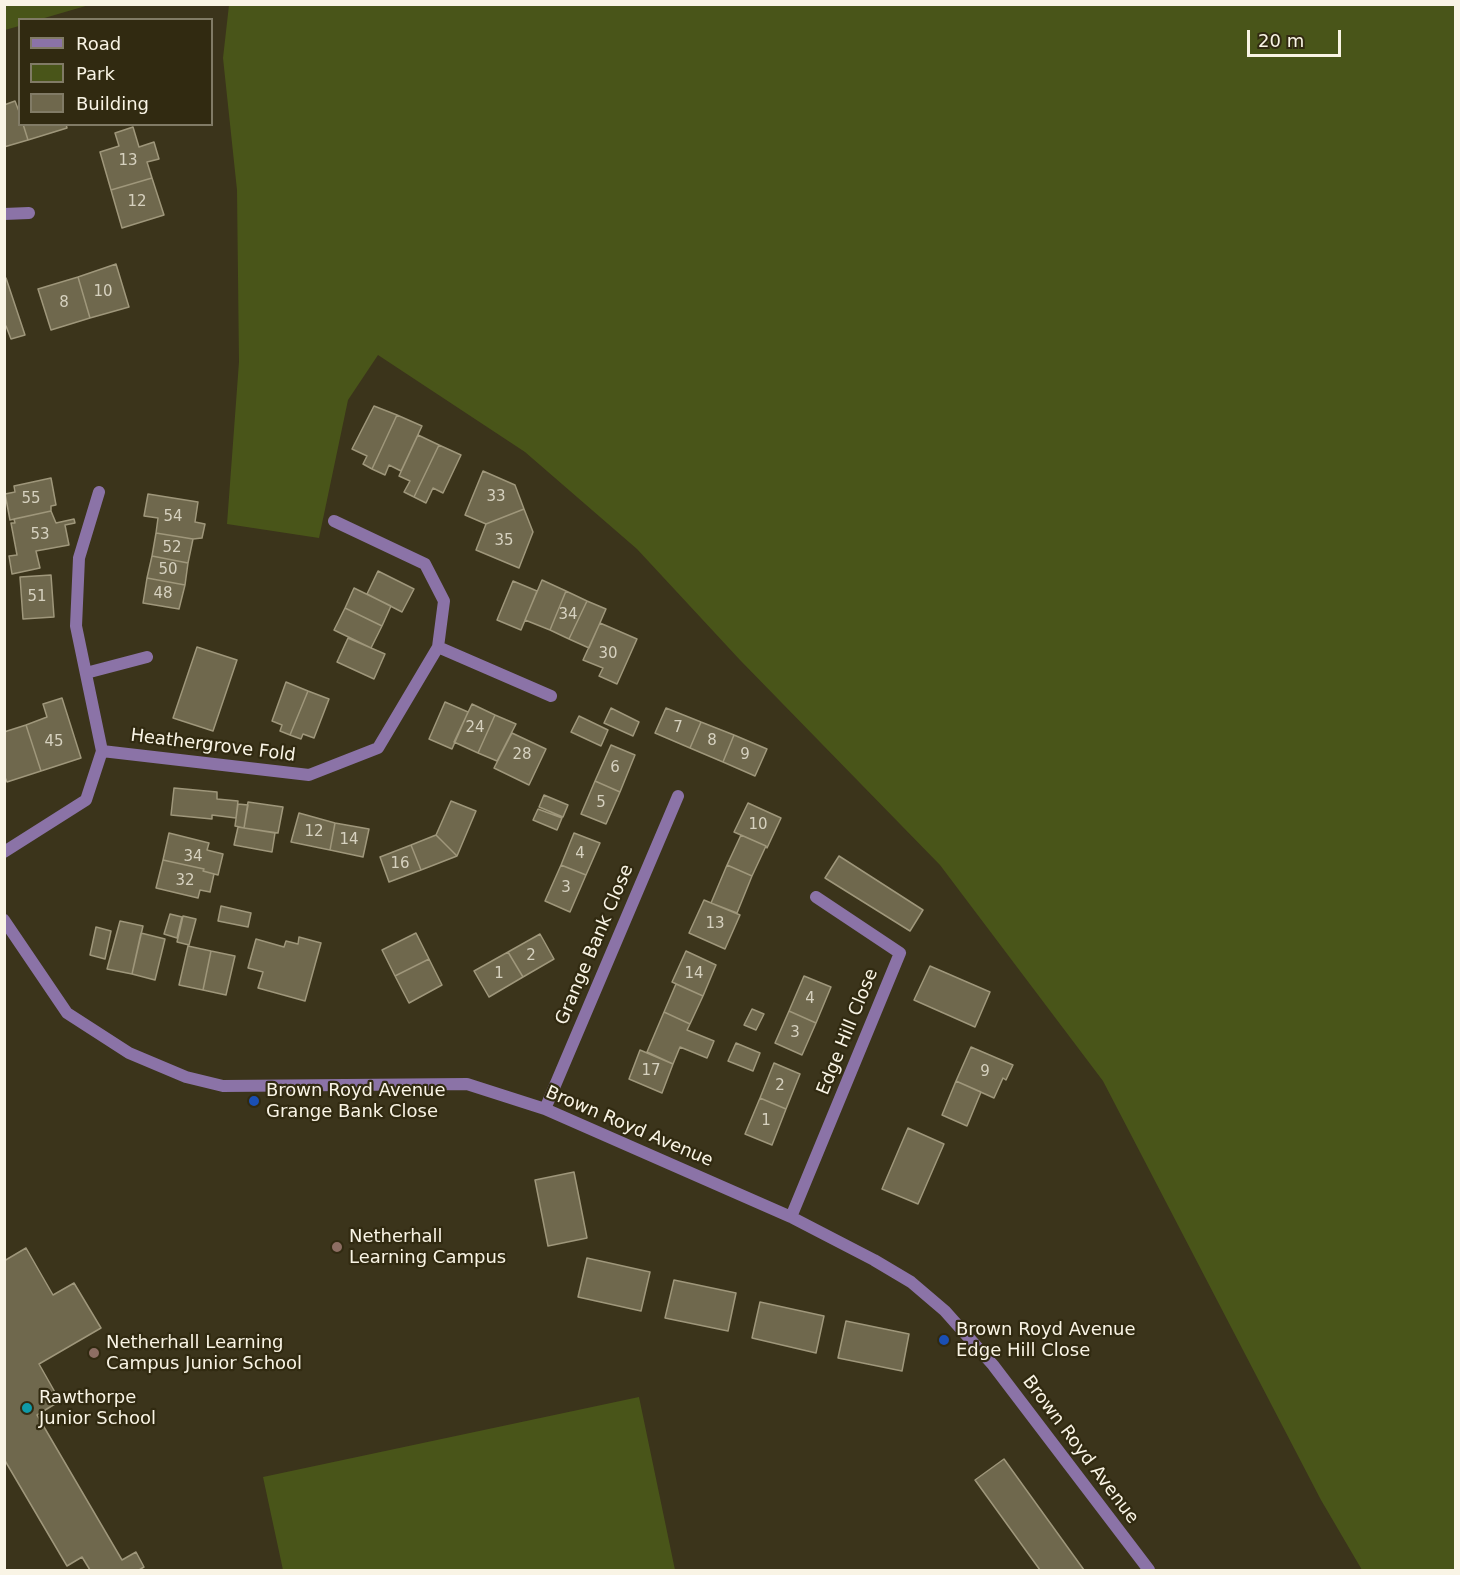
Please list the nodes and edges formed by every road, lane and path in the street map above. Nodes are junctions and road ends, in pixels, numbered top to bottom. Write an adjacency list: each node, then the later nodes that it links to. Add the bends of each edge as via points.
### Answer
1 (29, 213): 2 (street)
2 (4, 214)
3 (99, 492): 7 (street, via 79,558 76,626)
4 (334, 521): 5 (street, Heathergrove Fold, via 425,564 444,601)
5 (438, 648): 8 (street); 9 (street, Heathergrove Fold, via 378,748 309,775)
6 (147, 657): 7 (street)
7 (86, 673): 9 (street)
8 (551, 696)
9 (102, 751): 11 (street, via 86,800)
10 (678, 796): 14 (street, Grange Bank Close)
11 (4, 852)
12 (816, 897): 15 (street, Edge Hill Close, via 900,953)
13 (4, 921): 14 (street, Brown Royd Avenue, via 67,1013 129,1053 186,1077 224,1086 466,1084)
14 (545, 1109): 15 (street, Brown Royd Avenue)
15 (791, 1217): 16 (street, Brown Royd Avenue, via 911,1282 945,1311 993,1365)
16 (1149, 1570)

